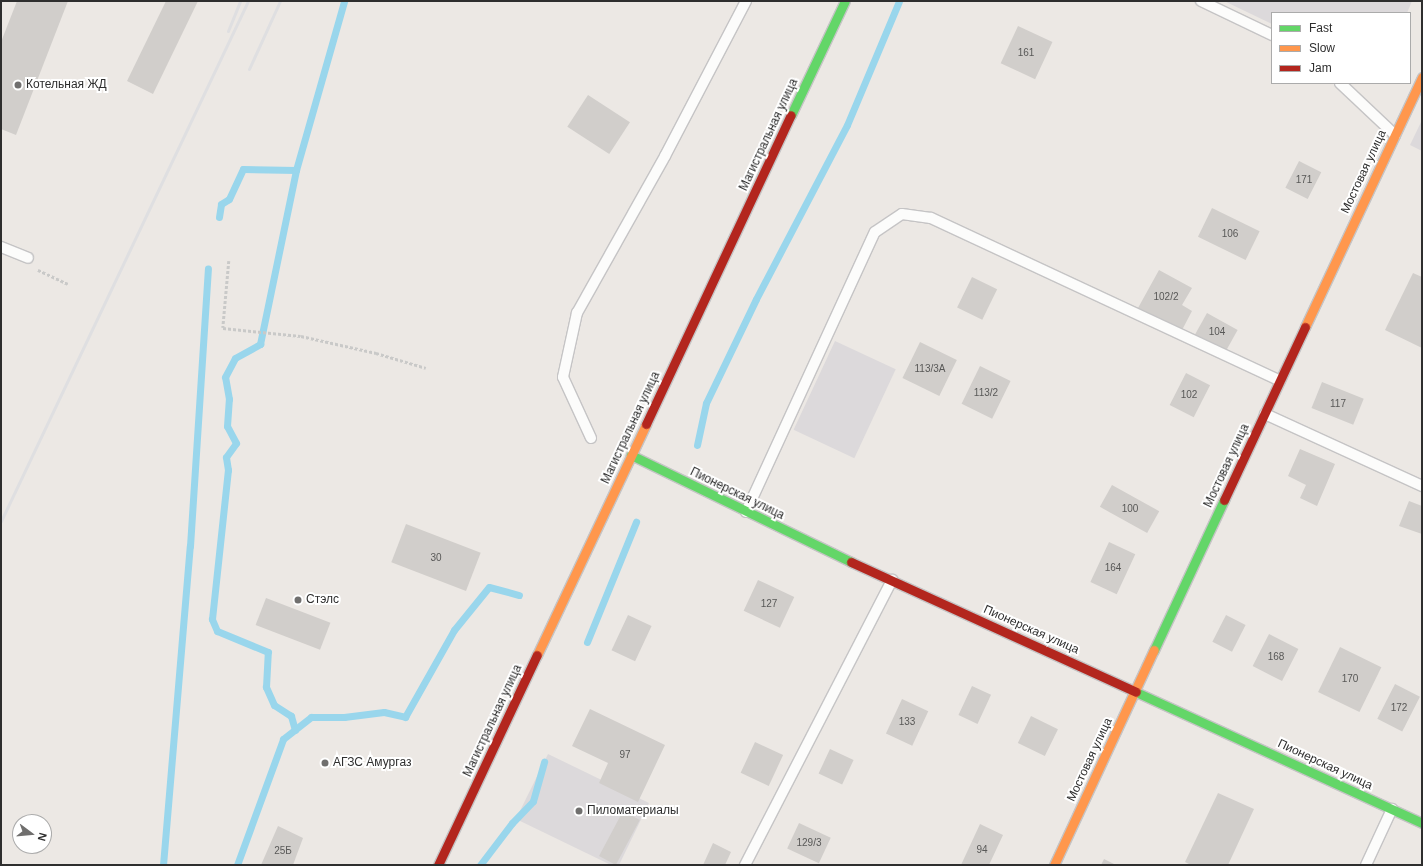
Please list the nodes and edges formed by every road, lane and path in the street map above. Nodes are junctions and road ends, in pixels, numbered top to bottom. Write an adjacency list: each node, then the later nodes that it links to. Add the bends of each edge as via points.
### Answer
1 (746, 1): 15 (lane, via 665,156 577,313 563,377)
2 (845, 1): 16 (street, Магистральная улица)
3 (1201, 1): 4 (lane)
4 (1271, 35)
5 (1422, 77): 7 (street, Мостовая улица)
6 (1341, 84): 7 (lane)
7 (1395, 134): 13 (street, Мостовая улица)
8 (1, 247): 9 (lane)
9 (28, 258): 11 (path, via 39,271)
10 (229, 261): 12 (path, via 223,328 300,336 376,352)
11 (68, 284)
12 (426, 368)
13 (1280, 382): 14 (street, Мостовая улица); 18 (lane, via 931,218 902,214 875,232)
14 (1265, 414): 17 (lane); 20 (street, Мостовая улица)
15 (591, 438)
16 (632, 455): 18 (street, Пионерская улица); 23 (street, Магистральная улица)
17 (1422, 486)
18 (746, 512): 19 (street, Пионерская улица)
19 (892, 580): 20 (street, Пионерская улица); 24 (lane)
20 (1136, 690): 21 (street, Пионерская улица); 25 (street, Мостовая улица)
21 (1392, 809): 22 (street, Пионерская улица); 26 (lane)
22 (1422, 822)
23 (438, 865)
24 (745, 865)
25 (1054, 865)
26 (1366, 865)

